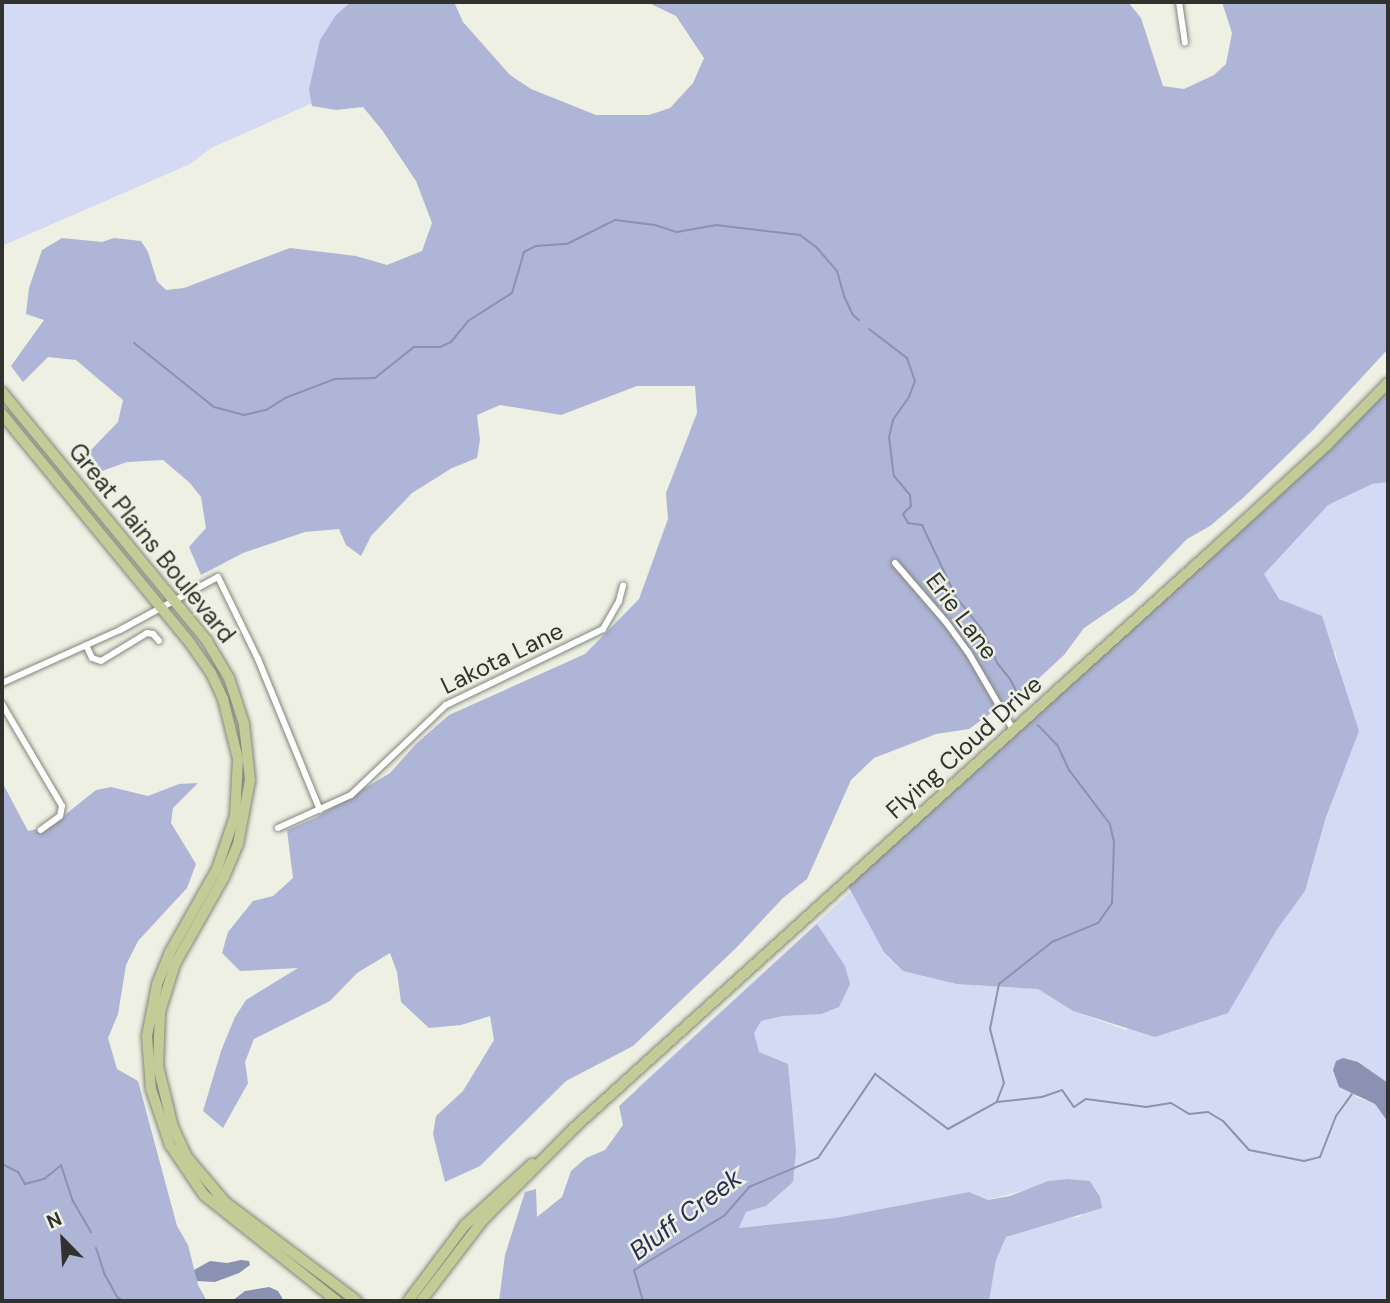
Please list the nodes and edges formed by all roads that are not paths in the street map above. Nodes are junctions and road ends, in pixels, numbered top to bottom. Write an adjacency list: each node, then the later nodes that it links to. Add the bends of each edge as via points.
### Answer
1 (1178, 2): 2 (street)
2 (1185, 43)
3 (1388, 383): 14 (main road, Flying Cloud Drive, via 1328,444)
4 (2, 392): 8 (main road, Great Plains Boulevard)
5 (2, 414): 9 (main road, Great Plains Boulevard)
6 (895, 564): 14 (street, Erie Lane, via 968,652)
7 (623, 586): 15 (street, Lakota Lane, via 603,629 446,705 363,786)
8 (174, 600): 9 (street); 15 (street, via 218,577 262,668); 20 (main road, Great Plains Boulevard, via 226,672 244,724 250,771 245,816 233,858 166,987 157,1045 165,1105 181,1146 216,1193)
9 (161, 608): 11 (street); 19 (main road, Great Plains Boulevard, via 216,681 231,719 239,769 236,816 226,849 170,951 154,995 147,1047 153,1098 170,1145 204,1195)
10 (159, 641): 11 (street, via 147,633 100,661 92,658)
11 (86, 645): 12 (street)
12 (2, 684)
13 (2, 704): 17 (street, via 62,806 60,816)
14 (1014, 731): 18 (main road, Flying Cloud Drive)
15 (320, 810): 16 (street, Lakota Lane)
16 (278, 828)
17 (41, 830)
18 (565, 1137): 21 (main road, Flying Cloud Drive, via 480,1209); 22 (main road, Flying Cloud Drive, via 483,1220)
19 (337, 1301)
20 (357, 1301)
21 (408, 1301)
22 (424, 1301)

